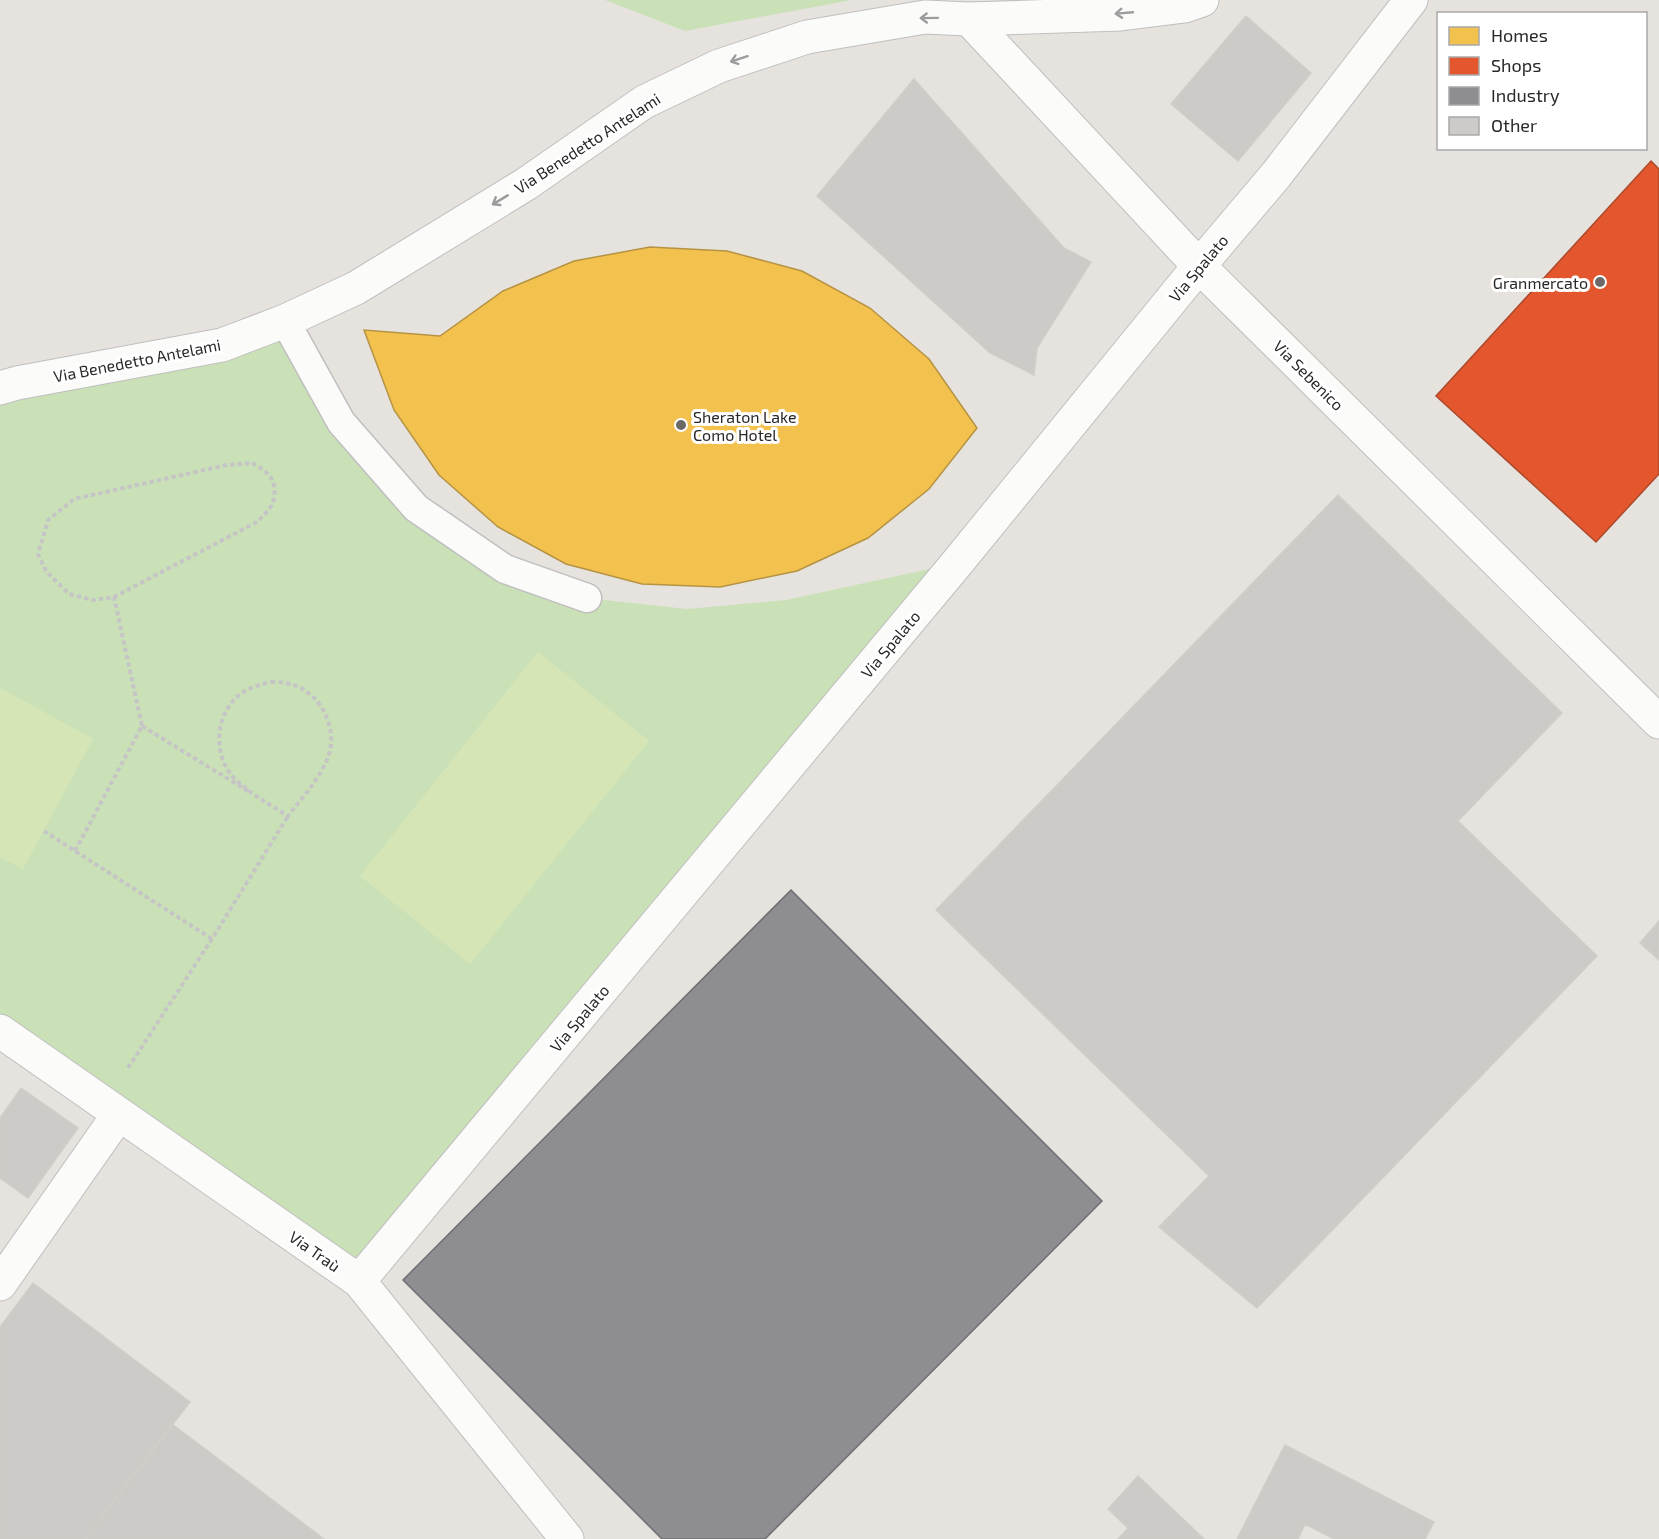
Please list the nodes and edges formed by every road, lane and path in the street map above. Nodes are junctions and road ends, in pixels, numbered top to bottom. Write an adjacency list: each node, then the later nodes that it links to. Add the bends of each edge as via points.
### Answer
1 (1202, 0): 3 (street, Via Benedetto Antelami, one-way to 3, via 1185,6 1121,14)
2 (1411, 0): 4 (street, Via Spalato, via 1276,175)
3 (969, 19): 4 (street, Via Sebenico); 5 (street, Via Benedetto Antelami, one-way to 5, via 925,17 807,37 719,66 644,102 526,184 356,288)
4 (1199, 266): 9 (street, Via Sebenico); 18 (street, Via Spalato)
5 (285, 321): 6 (street, Via Benedetto Antelami, via 222,345); 8 (lane, via 342,422 416,508 505,569)
6 (0, 388)
7 (114, 597): 7 (path, via 93,600 69,594 45,571 38,554 48,520 74,499 227,465 252,463 268,471 274,482 273,503 257,522); 10 (path)
8 (587, 598)
9 (1659, 722)
10 (142, 726): 11 (path); 14 (path)
11 (263, 801): 12 (path); 12 (path, via 235,779 224,764 220,728 226,711 238,696 271,682 291,684 308,692 322,706 330,723 332,742 328,760)
12 (288, 816): 15 (path)
13 (44, 831): 14 (path)
14 (75, 851): 15 (path)
15 (212, 939): 17 (path)
16 (0, 1031): 17 (street, Via Traù)
17 (112, 1109): 18 (street, Via Traù); 19 (street)
18 (359, 1281): 20 (street, Via Traù)
19 (0, 1284)
20 (567, 1539)

